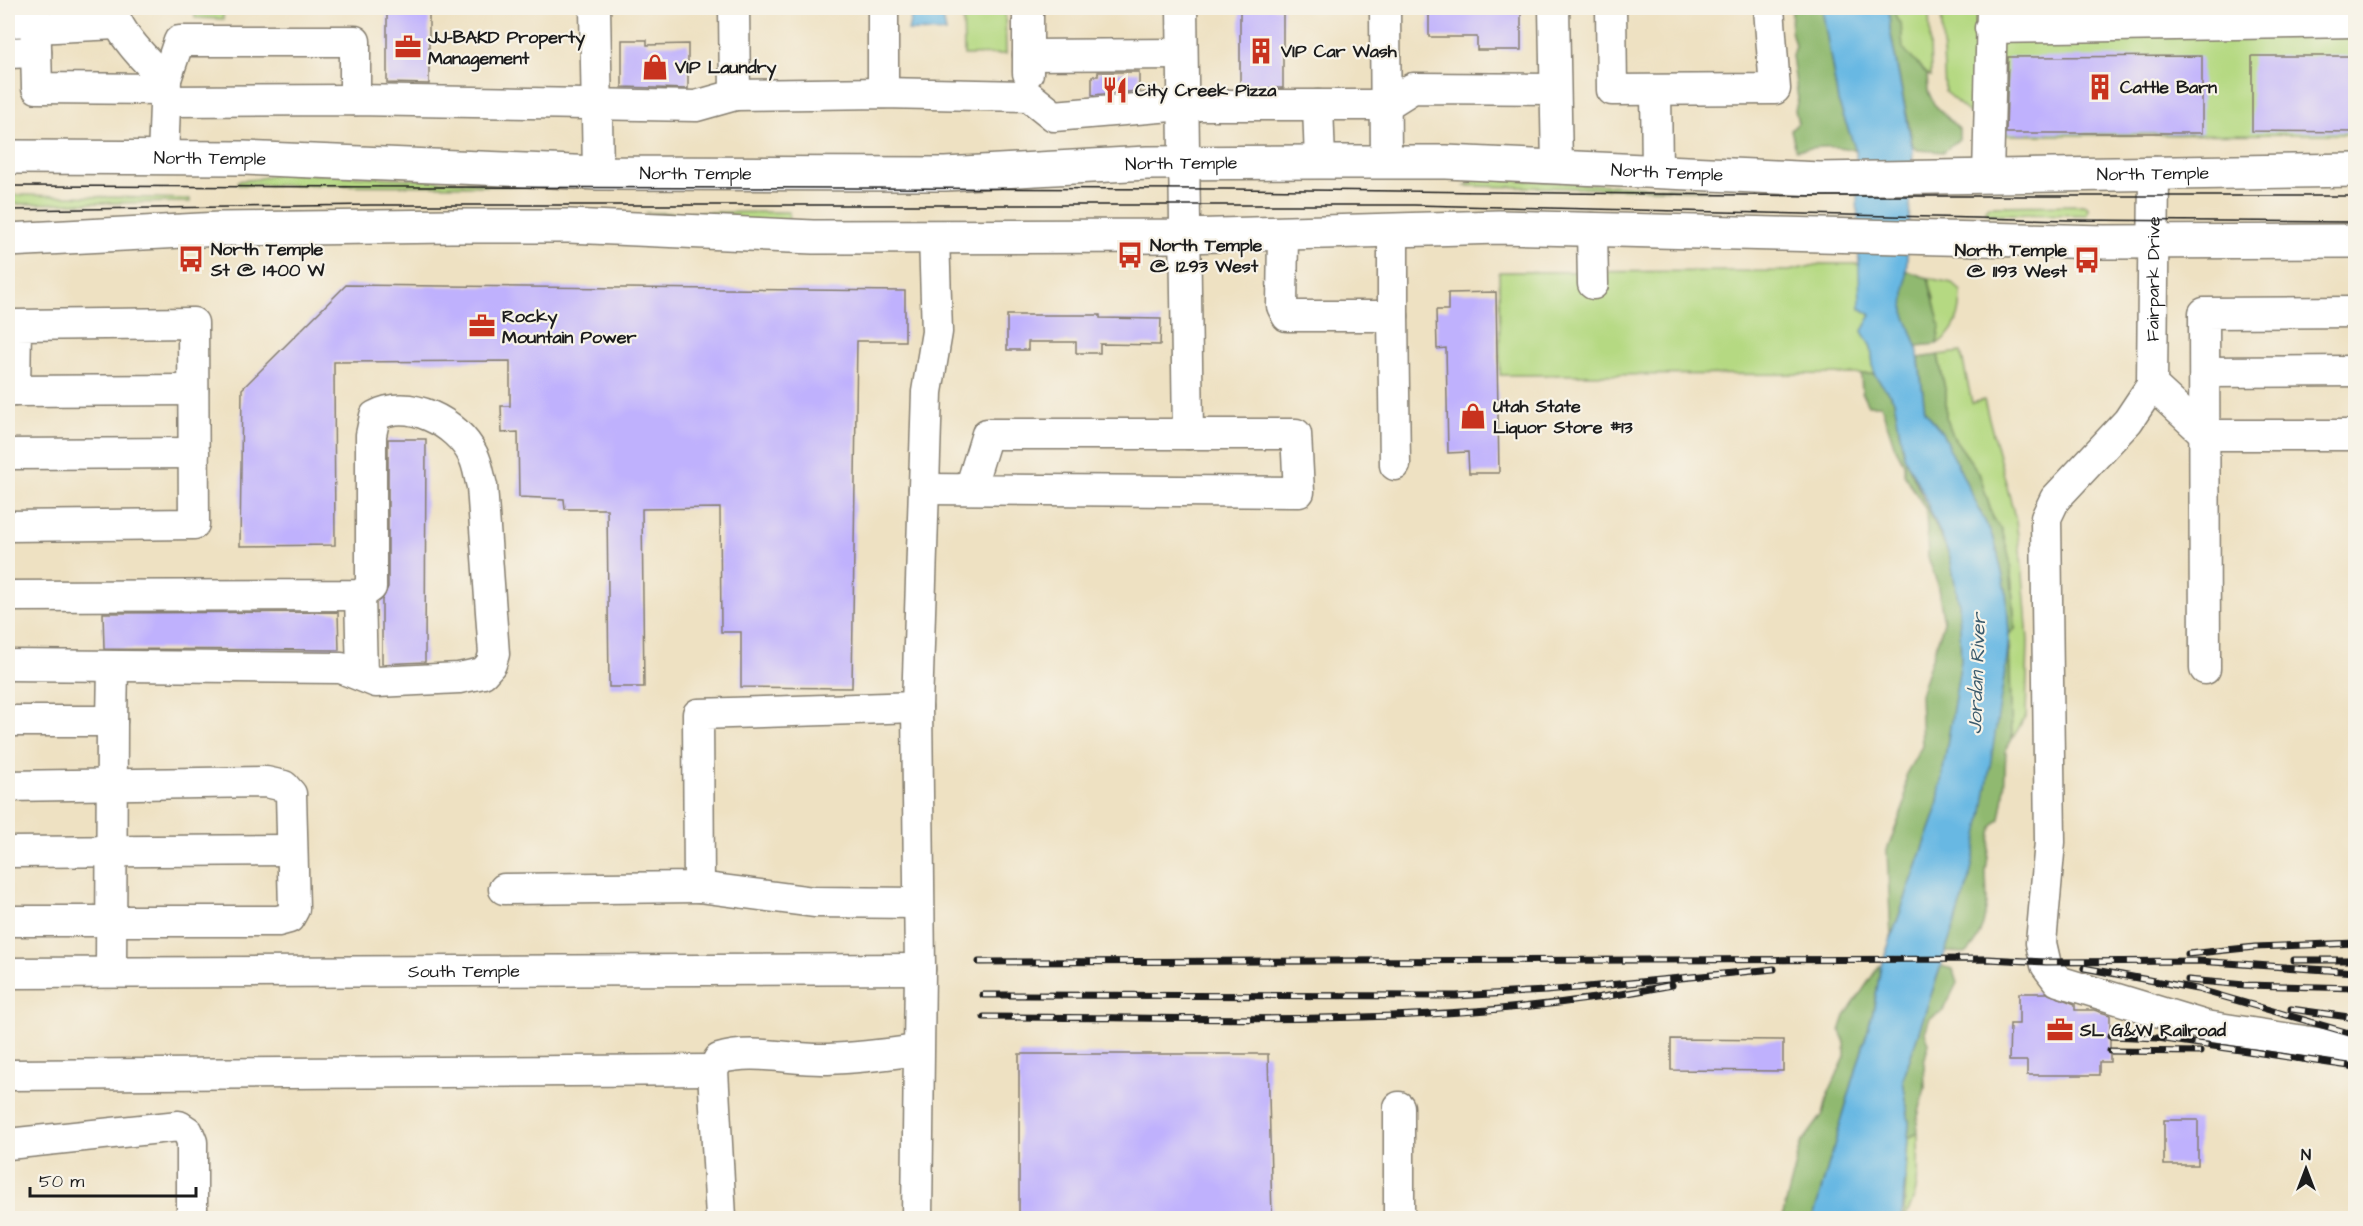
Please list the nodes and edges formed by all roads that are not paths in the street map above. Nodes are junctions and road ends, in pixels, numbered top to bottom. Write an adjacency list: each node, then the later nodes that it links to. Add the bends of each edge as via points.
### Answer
1 (595, 8): 24 (street)
2 (734, 8): 21 (street)
3 (883, 8): 20 (street)
4 (1028, 8): 16 (street)
5 (1182, 8): 15 (street)
6 (1384, 8): 27 (street)
7 (1554, 8): 17 (street)
8 (1611, 8): 19 (street, via 1612,90)
9 (1769, 8): 19 (street, via 1775,89)
10 (115, 16): 14 (street); 18 (street)
11 (2289, 16): 12 (street); 13 (street)
12 (1991, 18): 38 (street)
13 (2355, 22)
14 (25, 32): 18 (street, via 37,88)
15 (1181, 54): 16 (street); 25 (street)
16 (1028, 55): 22 (street)
17 (1555, 89): 27 (street, via 1413,88); 33 (street)
18 (166, 90): 23 (street); 23 (street, via 179,41 355,41); 29 (street)
19 (1656, 91): 35 (street)
20 (882, 93): 21 (street); 22 (street)
21 (735, 95): 24 (street, via 696,106)
22 (1029, 96): 25 (street, via 1054,116)
23 (355, 100): 24 (street)
24 (597, 102): 37 (street)
25 (1183, 105): 26 (street); 30 (street)
26 (1318, 105): 27 (street); 31 (street)
27 (1386, 105): 32 (street)
28 (8, 158): 29 (main road, North Temple)
29 (164, 158): 37 (main road, North Temple)
30 (1184, 162): 31 (main road, North Temple); 37 (main road, North Temple, via 945,174); 43 (street)
31 (1320, 162): 32 (main road, North Temple)
32 (1386, 162): 33 (main road, North Temple)
33 (1557, 167): 35 (main road, North Temple)
34 (2355, 170): 36 (main road, North Temple)
35 (1657, 171): 38 (main road, North Temple, via 1820,179)
36 (2154, 172): 38 (main road, North Temple); 46 (street, Fairpark Drive)
37 (598, 173)
38 (1988, 177)
39 (1592, 228): 40 (main road); 46 (main road); 47 (street)
40 (1393, 230): 41 (main road); 49 (street)
41 (1283, 234): 43 (main road); 49 (street, via 1282,306 1287,316)
42 (934, 236): 43 (main road); 44 (main road, via 813,237 570,226 325,226); 61 (street, via 937,332 927,392)
43 (1185, 236): 55 (street)
44 (8, 240)
45 (2355, 241): 46 (main road)
46 (2153, 242): 52 (street, Fairpark Drive)
47 (1593, 284)
48 (2355, 312): 51 (street, via 2204,313)
49 (1393, 316): 60 (street)
50 (2355, 371): 51 (street)
51 (2205, 372): 56 (street)
52 (2152, 385): 56 (street); 86 (street, via 2128,421 2055,500 2046,518 2050,842 2040,944 2046,965 2058,981 2206,1026)
53 (193, 390): 54 (street); 54 (street, via 192,323 16,325); 58 (street)
54 (11, 391)
55 (1188, 434): 62 (street, via 987,434); 62 (street, via 1296,434 1299,492)
56 (2206, 435): 57 (street); 68 (street)
57 (2355, 435)
58 (194, 453): 59 (street); 63 (street, via 195,524)
59 (8, 454)
60 (1395, 465)
61 (924, 489): 62 (street); 70 (street)
62 (970, 489)
63 (8, 526)
64 (8, 596): 65 (street)
65 (360, 596): 69 (street); 69 (street, via 371,587 371,435 375,416 385,410 407,409 428,415 452,429 477,462 494,654 483,673 459,678 376,682)
66 (8, 665): 67 (street)
67 (113, 666): 69 (street, via 341,668); 72 (street)
68 (2205, 669)
69 (362, 674)
70 (917, 707): 78 (street, via 698,714); 80 (street)
71 (8, 721): 72 (street)
72 (112, 722): 73 (street)
73 (112, 784): 74 (street); 75 (street, via 266,782 284,786 291,794); 76 (street)
74 (8, 786)
75 (292, 850): 76 (street); 81 (street, via 294,909 289,918)
76 (111, 851): 77 (street); 81 (street)
77 (8, 852)
78 (699, 887): 79 (street); 80 (street, via 814,902)
79 (504, 889)
80 (917, 903): 83 (street)
81 (111, 920): 82 (street); 84 (street)
82 (8, 921)
83 (920, 969): 84 (street, South Temple); 87 (street)
84 (111, 972): 85 (street, South Temple)
85 (8, 973)
86 (2355, 1049)
87 (918, 1050): 88 (street, via 821,1059 729,1056 718,1059); 94 (street)
88 (713, 1070): 89 (street); 93 (street)
89 (8, 1075)
90 (1399, 1107): 95 (street)
91 (8, 1144): 92 (street, via 179,1126 188,1132 192,1142)
92 (192, 1218)
93 (721, 1218)
94 (917, 1218)
95 (1399, 1218)

